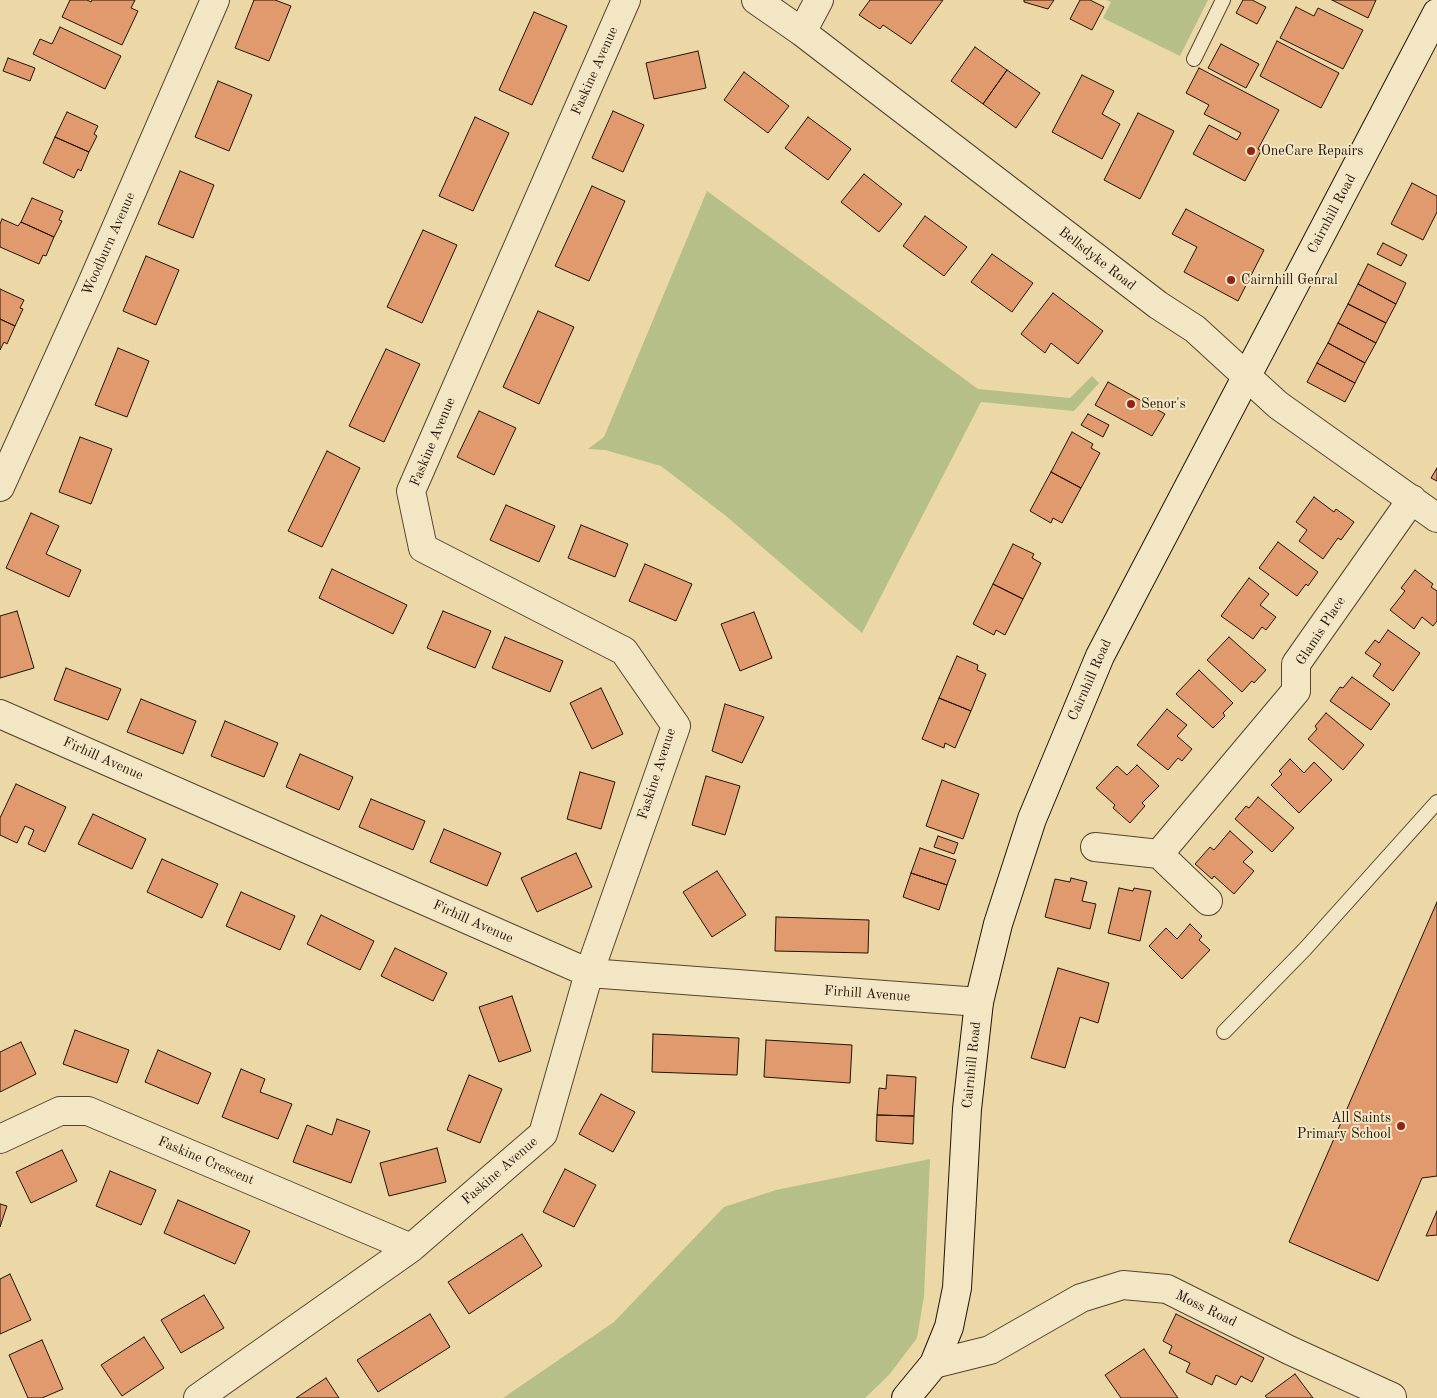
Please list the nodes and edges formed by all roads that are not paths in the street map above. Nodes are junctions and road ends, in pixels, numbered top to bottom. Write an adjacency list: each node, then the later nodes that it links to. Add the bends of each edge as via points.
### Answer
1 (215, 0): 10 (street, Woodburn Avenue)
2 (626, 0): 18 (street, Faskine Avenue, via 411,491 423,548 624,651 676,726)
3 (756, 0): 7 (street, Bellsdyke Road)
4 (819, 0): 7 (street)
5 (1223, 0): 8 (lane)
6 (1437, 13): 9 (street, Cairnhill Road)
7 (802, 32): 9 (street, Bellsdyke Road, via 1158,305 1195,329)
8 (1194, 60)
9 (1246, 377): 11 (street, Bellsdyke Road, via 1278,405); 19 (street, Cairnhill Road, via 1100,656 1032,819 998,924)
10 (0, 487)
11 (1412, 499): 12 (street, Bellsdyke Road); 16 (street, Glamis Place, via 1296,664 1296,691)
12 (1437, 518)
13 (0, 714): 18 (street, Firhill Avenue)
14 (1434, 809): 20 (lane)
15 (1095, 847): 16 (street)
16 (1159, 854): 17 (street)
17 (1208, 900)
18 (589, 973): 19 (street, Firhill Avenue); 22 (street, Faskine Avenue, via 543,1134)
19 (979, 1002): 23 (street, Cairnhill Road, via 967,1109 957,1288 949,1327)
20 (1224, 1032)
21 (0, 1139): 22 (street, Faskine Crescent, via 60,1111 88,1111)
22 (411, 1248): 25 (street, Faskine Avenue)
23 (934, 1364): 24 (street, Moss Road, via 990,1350 1081,1298 1123,1285 1167,1289); 26 (street, Cairnhill Road)
24 (1392, 1397)
25 (198, 1398)
26 (906, 1398)

